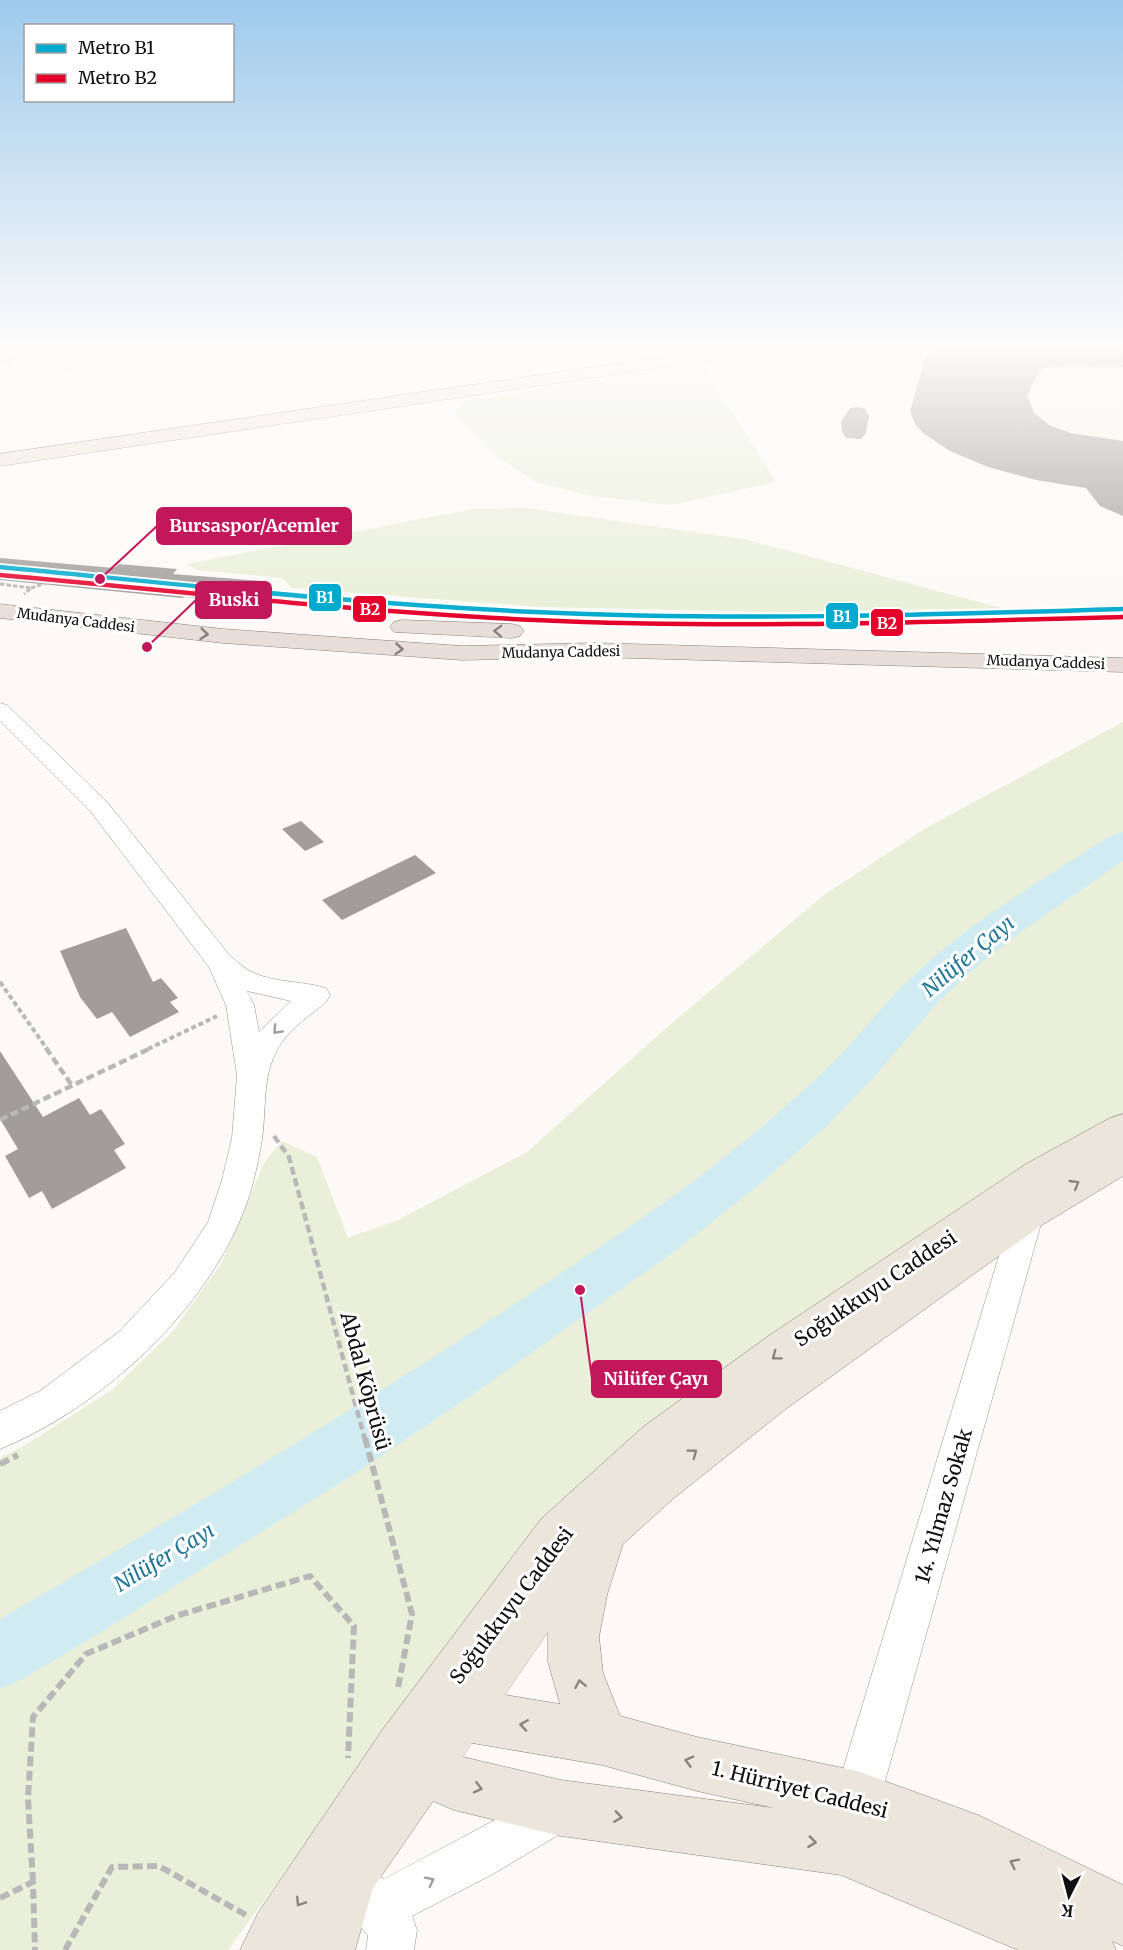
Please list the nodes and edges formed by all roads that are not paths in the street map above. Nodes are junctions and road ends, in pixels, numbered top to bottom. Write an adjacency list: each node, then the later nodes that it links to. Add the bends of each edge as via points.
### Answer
1 (101, 438): 3 (main road)
2 (149, 438): 4 (main road)
3 (0, 453)
4 (0, 460)
5 (0, 591): 7 (highway, Mudanya Caddesi, one-way to 5, via 981,644 467,630 351,624)
6 (0, 611): 8 (highway, Mudanya Caddesi, one-way to 8, via 223,636)
7 (1123, 643)
8 (462, 653): 9 (highway, Mudanya Caddesi, via 607,651); 10 (main road)
9 (1123, 665)
10 (1123, 670)
11 (0, 709): 12 (street, via 99,807)
12 (221, 963): 13 (street, via 240,1005); 13 (street, one-way to 13, via 244,980 316,994 271,1035)
13 (252, 1075): 17 (street, via 247,1138 238,1180 222,1227 188,1282 132,1342 53,1403)
14 (1123, 1129): 19 (main road, Soğukkuyu Caddesi, one-way to 19, via 1040,1175 782,1351 659,1443 558,1536)
15 (1123, 1157): 16 (main road, Soğukkuyu Caddesi, one-way to 15)
16 (1028, 1213): 18 (main road, Soğukkuyu Caddesi, one-way to 16, via 657,1480 771,1393); 22 (street, 14. Yılmaz Sokak)
17 (0, 1431)
18 (603, 1528): 19 (main road, Soğukkuyu Caddesi); 20 (main road, one-way to 18, via 583,1697 573,1649 580,1599)
19 (449, 1707): 20 (main road, 1. Hürriyet Caddesi, one-way to 19); 21 (main road, Soğukkuyu Caddesi)
20 (602, 1738): 22 (main road, 1. Hürriyet Caddesi, one-way to 20, via 697,1764)
21 (413, 1757): 23 (main road, one-way to 23, via 454,1782); 24 (main road, Soğukkuyu Caddesi); 26 (main road, Soğukkuyu Caddesi, one-way to 26)
22 (857, 1799): 25 (main road, 1. Hürriyet Caddesi, one-way to 22, via 958,1835)
23 (561, 1808): 24 (street, one-way to 23, via 477,1857); 27 (main road, one-way to 27, via 841,1846)
24 (372, 1910): 26 (main road, Soğukkuyu Caddesi)
25 (1123, 1916)
26 (291, 1945)
27 (1086, 1950)

